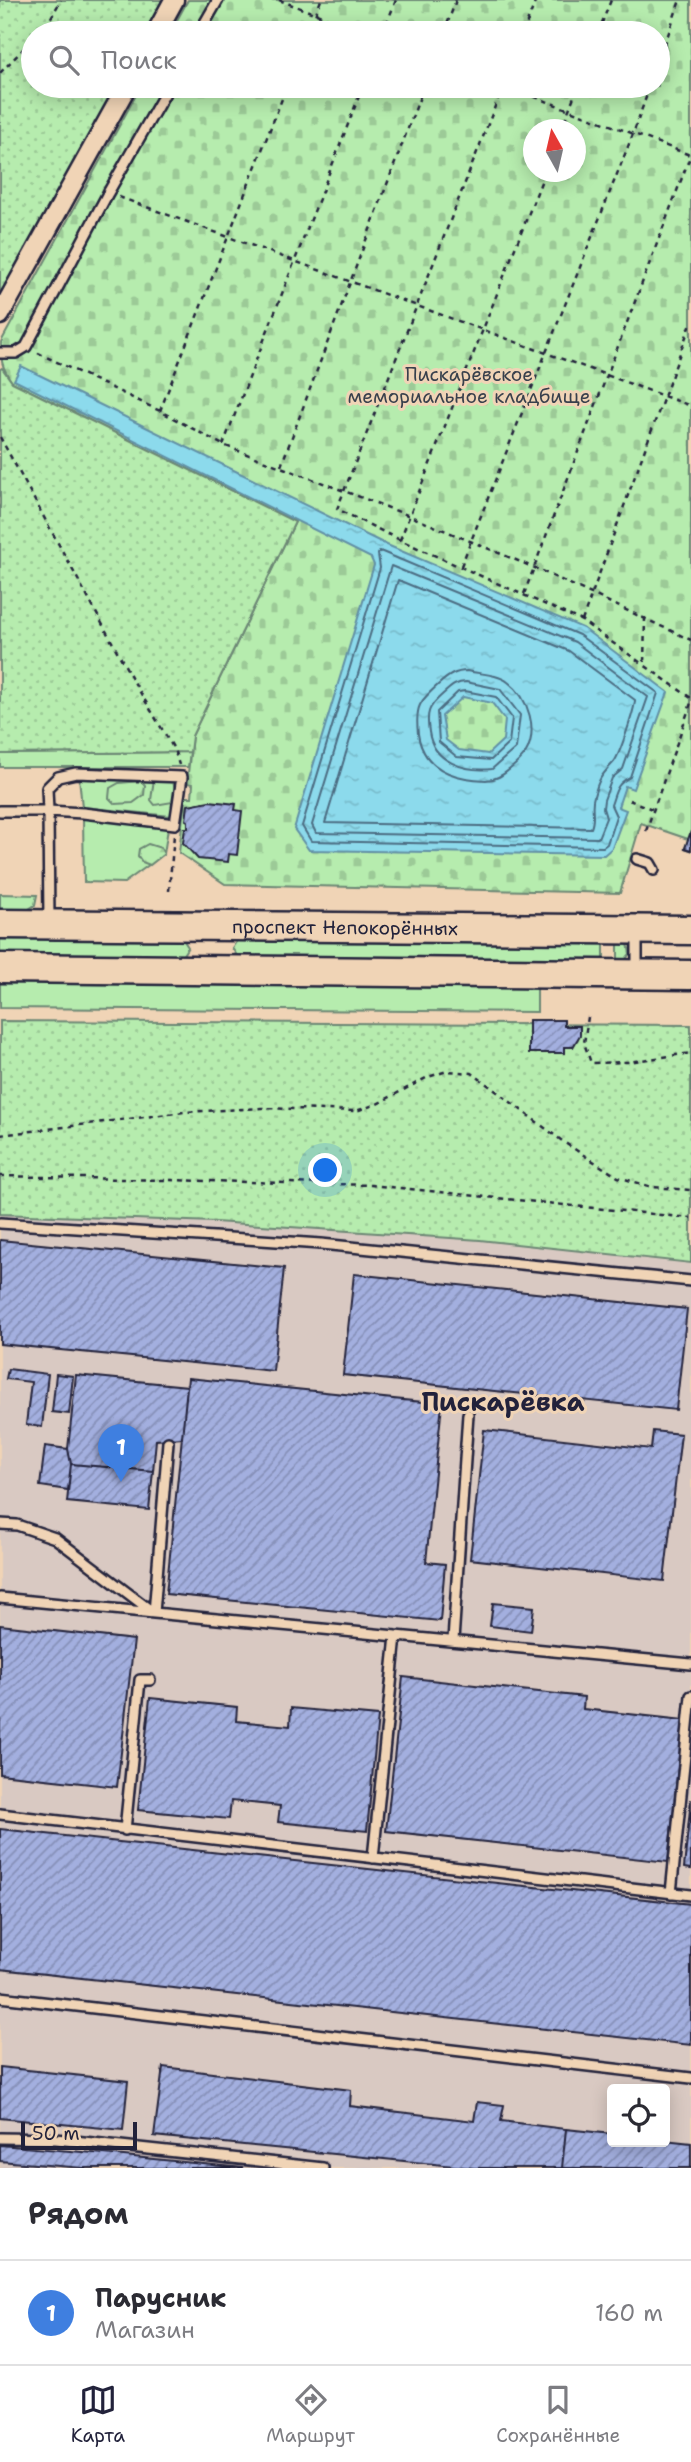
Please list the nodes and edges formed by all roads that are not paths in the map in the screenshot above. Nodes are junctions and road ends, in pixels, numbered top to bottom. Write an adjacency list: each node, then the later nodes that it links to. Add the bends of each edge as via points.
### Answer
1 (174, 0): 3 (street)
2 (218, 0): 4 (lane)
3 (163, 21)
4 (207, 21)
5 (120, 98): 7 (street)
6 (162, 98): 8 (lane, via 26,347 16,353)
7 (0, 314)
8 (0, 353)
9 (0, 811): 10 (lane)
10 (48, 811): 10 (lane, via 47,788 58,777 76,773 182,777 175,824); 14 (lane)
11 (637, 859): 12 (lane, via 650,863)
12 (654, 870)
13 (0, 924): 14 (main road, проспект Непокорённых)
14 (49, 924): 15 (main road, проспект Непокорённых)
15 (210, 924): 16 (main road, проспект Непокорённых); 19 (main road)
16 (637, 930): 17 (main road, проспект Непокорённых); 20 (lane)
17 (691, 930)
18 (0, 968): 19 (main road)
19 (210, 970): 20 (main road)
20 (637, 975): 21 (main road)
21 (691, 975)
22 (0, 1223): 23 (lane, via 321,1244)
23 (691, 1281)
24 (468, 1414): 30 (lane)
25 (168, 1443): 28 (lane)
26 (0, 1524): 28 (lane, via 55,1538)
27 (0, 1598): 28 (lane)
28 (154, 1613): 29 (lane)
29 (396, 1636): 30 (lane); 37 (lane)
30 (453, 1642): 31 (lane)
31 (691, 1664)
32 (149, 1681): 36 (lane, via 140,1680)
33 (691, 1696): 34 (lane)
34 (690, 1708): 38 (lane)
35 (0, 1814): 36 (lane)
36 (125, 1830): 37 (lane)
37 (373, 1858): 38 (lane)
38 (671, 1893): 39 (lane)
39 (691, 1895)
40 (0, 1997): 41 (lane)
41 (691, 2078)
42 (0, 2138): 43 (lane, via 56,2139)
43 (323, 2168)

